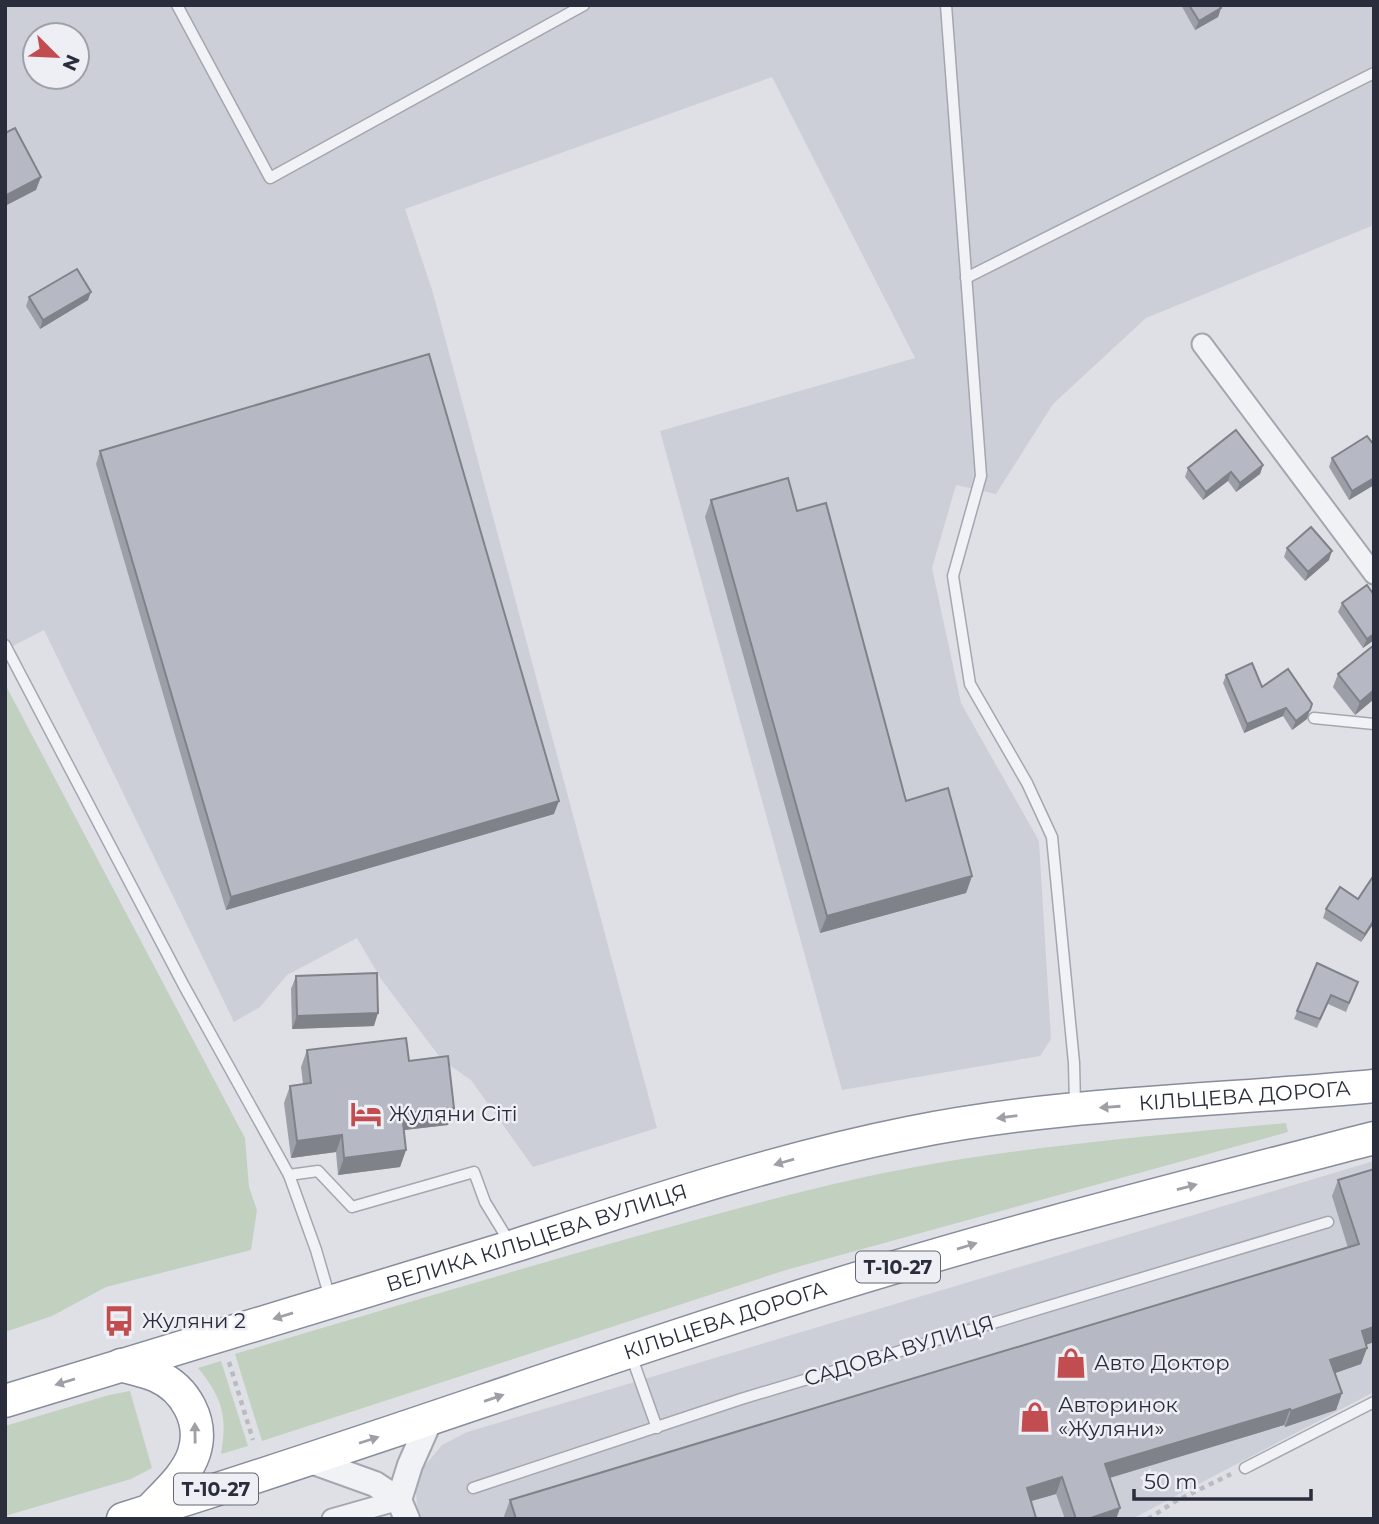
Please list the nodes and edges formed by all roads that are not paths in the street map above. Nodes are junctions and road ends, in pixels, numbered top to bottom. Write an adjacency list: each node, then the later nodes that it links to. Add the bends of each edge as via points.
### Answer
1 (177, 5): 2 (lane, via 270,177)
2 (584, 5)
3 (946, 5): 5 (lane)
4 (1374, 74): 5 (lane)
5 (966, 278): 12 (lane, via 981,476 953,576 970,684 1052,837)
6 (1202, 344): 7 (street)
7 (1374, 574)
8 (5, 645): 14 (lane)
9 (1314, 718): 10 (lane)
10 (1374, 724)
11 (1374, 1086): 12 (highway, КІЛЬЦЕВА ДОРОГА, one-way to 12)
12 (1075, 1109): 16 (highway, ВЕЛИКА КІЛЬЦЕВА ВУЛИЦЯ, one-way to 16, via 972,1122 848,1146 701,1185)
13 (1374, 1138): 18 (highway, КІЛЬЦЕВА ДОРОГА / Т-10-27, one-way to 13, via 1011,1233)
14 (289, 1175): 16 (lane, via 318,1171 352,1207 474,1172 485,1202); 17 (lane)
15 (1328, 1222): 23 (lane, САДОВА ВУЛИЦЯ)
16 (512, 1246): 17 (highway, ВЕЛИКА КІЛЬЦЕВА ВУЛИЦЯ)
17 (331, 1301): 19 (highway, ВЕЛИКА КІЛЬЦЕВА ВУЛИЦЯ, one-way to 19)
18 (629, 1351): 22 (highway, КІЛЬЦЕВА ДОРОГА / Т-10-27, one-way to 18); 23 (lane)
19 (121, 1365): 20 (highway, ВЕЛИКА КІЛЬЦЕВА ВУЛИЦЯ, one-way to 20); 28 (highway, one-way to 19, via 183,1473 193,1454 196,1425 184,1396 171,1383)
20 (5, 1401)
21 (1374, 1402): 25 (lane)
22 (430, 1420): 24 (highway, КІЛЬЦЕВА ДОРОГА / Т-10-27, one-way to 22); 27 (street, via 410,1465)
23 (657, 1428): 26 (lane, САДОВА ВУЛИЦЯ)
24 (308, 1460): 27 (street, via 375,1484); 28 (highway, КІЛЬЦЕВА ДОРОГА / Т-10-27)
25 (1245, 1468)
26 (474, 1488)
27 (403, 1510): 29 (street)
28 (137, 1515)
29 (332, 1519)

